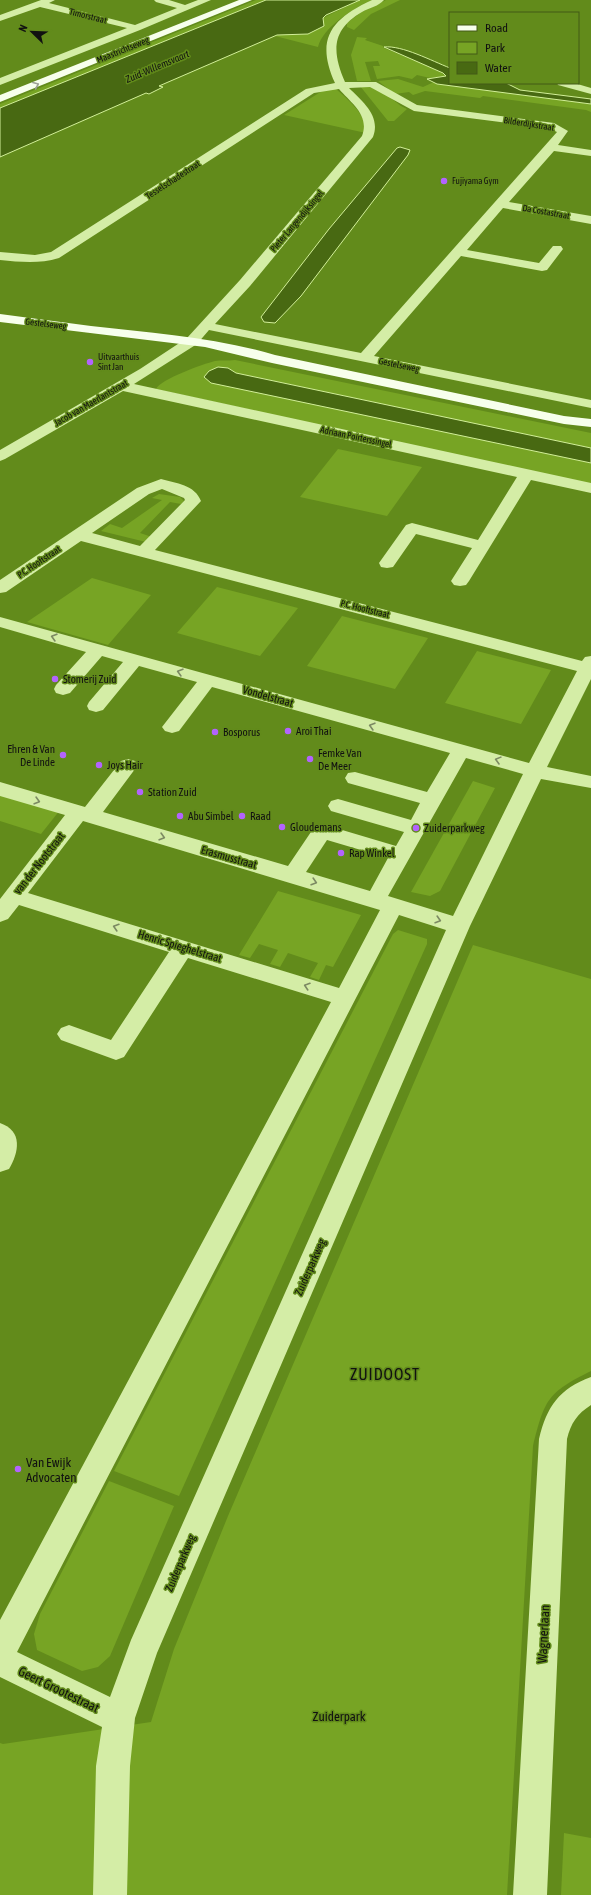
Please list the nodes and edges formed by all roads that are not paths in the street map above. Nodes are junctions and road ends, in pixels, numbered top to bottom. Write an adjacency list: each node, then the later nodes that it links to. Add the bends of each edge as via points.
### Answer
1 (50, 0): 8 (street)
2 (158, 0): 9 (street)
3 (206, 0): 9 (street, Maastrichtseweg)
4 (227, 0): 17 (main road, Maastrichtseweg)
5 (247, 0): 19 (main road, Maastrichtseweg, one-way to 5)
6 (379, 0): 16 (street, Pieter Langendijksingel, via 354,12 342,22 330,41 330,57)
7 (12, 2): 8 (street, Timorstraat)
8 (36, 5): 10 (street); 11 (street, Timorstraat)
9 (186, 8): 11 (street, Maastrichtseweg)
10 (0, 18)
11 (137, 28): 13 (street, Maastrichtseweg)
12 (0, 70): 13 (street)
13 (18, 75): 14 (street, Maastrichtseweg)
14 (0, 82)
15 (566, 84): 18 (street)
16 (341, 85): 20 (street, Bilderdijkstraat, via 372,84 414,108 550,126 562,131); 26 (street, Tesselschadestraat, via 318,88 310,92 55,255 46,259); 28 (street, Pieter Langendijksingel, via 370,121 371,129 367,137)
17 (0, 90)
18 (591, 91)
19 (0, 99)
20 (551, 147): 21 (street); 22 (street, Bilderdijkstraat)
21 (591, 153)
22 (501, 204): 23 (street, Da Costastraat); 25 (street, Bilderdijkstraat)
23 (591, 220)
24 (557, 249): 25 (street, via 542,267)
25 (458, 252): 30 (street, Bilderdijkstraat)
26 (0, 256)
27 (0, 318): 29 (main road, Gestelseweg, via 93,330 122,338)
28 (207, 326): 29 (street, Pieter Langendijksingel); 30 (street, Gestelseweg)
29 (186, 344): 31 (street, Jacob van Maerlantstraat); 33 (main road, Gestelseweg, via 229,356 272,359)
30 (364, 358): 32 (street, Gestelseweg)
31 (121, 386): 36 (street, Jacob van Maerlantstraat); 37 (street, Adriaan Poirterssingel)
32 (588, 399)
33 (564, 420): 34 (main road, Gestelseweg); 35 (main road, Gestelseweg)
34 (591, 423)
35 (591, 429)
36 (0, 456)
37 (527, 474): 38 (street, Adriaan Poirterssingel); 40 (street)
38 (591, 488)
39 (79, 535): 41 (street, P.C. Hooftstraat); 41 (street, P.C. Hooftstraat, via 143,491 161,484 178,488 191,495 193,501); 44 (street, P.C. Hooftstraat)
40 (483, 546): 42 (street, via 412,528); 43 (street)
41 (143, 553): 48 (street, P.C. Hooftstraat)
42 (387, 563)
43 (460, 581)
44 (0, 588)
45 (0, 622): 46 (street, Vondelstraat, one-way to 45)
46 (98, 649): 47 (street, Vondelstraat); 50 (street)
47 (135, 659): 49 (street, Vondelstraat, one-way to 47); 51 (street)
48 (589, 665): 55 (street, Zuiderparkweg)
49 (208, 680): 52 (street); 53 (street, Vondelstraat, one-way to 49)
50 (64, 689)
51 (96, 706)
52 (172, 727)
53 (461, 750): 55 (street, Vondelstraat, one-way to 53); 59 (street)
54 (128, 766): 61 (street, van der Nootstraat)
55 (535, 771): 57 (street, Vondelstraat); 68 (street, Zuiderparkweg)
56 (355, 778): 59 (street)
57 (591, 782)
58 (0, 790): 61 (street, Erasmusstraat, one-way to 61)
59 (432, 800): 62 (street)
60 (338, 806): 62 (street)
61 (84, 814): 64 (street, Erasmusstraat, one-way to 64); 65 (street, van der Nootstraat)
62 (416, 828): 63 (street)
63 (401, 855): 64 (street, via 322,831); 66 (street)
64 (293, 875): 66 (street, Erasmusstraat, one-way to 66)
65 (14, 896): 67 (street, van der Nootstraat); 69 (street, Henric Spieghelstraat, one-way to 65)
66 (384, 903): 68 (street, Erasmusstraat, one-way to 68); 70 (street)
67 (0, 914)
68 (459, 926): 77 (street, Zuiderparkweg, via 145,1644)
69 (183, 948): 70 (street, Henric Spieghelstraat, one-way to 69); 71 (street, via 116,1051)
70 (344, 998): 75 (street)
71 (69, 1034)
72 (0, 1133): 73 (street, via 4,1137 4,1155)
73 (0, 1162)
74 (591, 1390): 79 (street, Wagnerlaan, via 576,1397 564,1408 556,1423 553,1439)
75 (0, 1652)
76 (0, 1660): 77 (street, Geert Grootestraat)
77 (119, 1718): 78 (street, Zuiderparkweg, via 113,1766)
78 (110, 1895)
79 (530, 1895)

